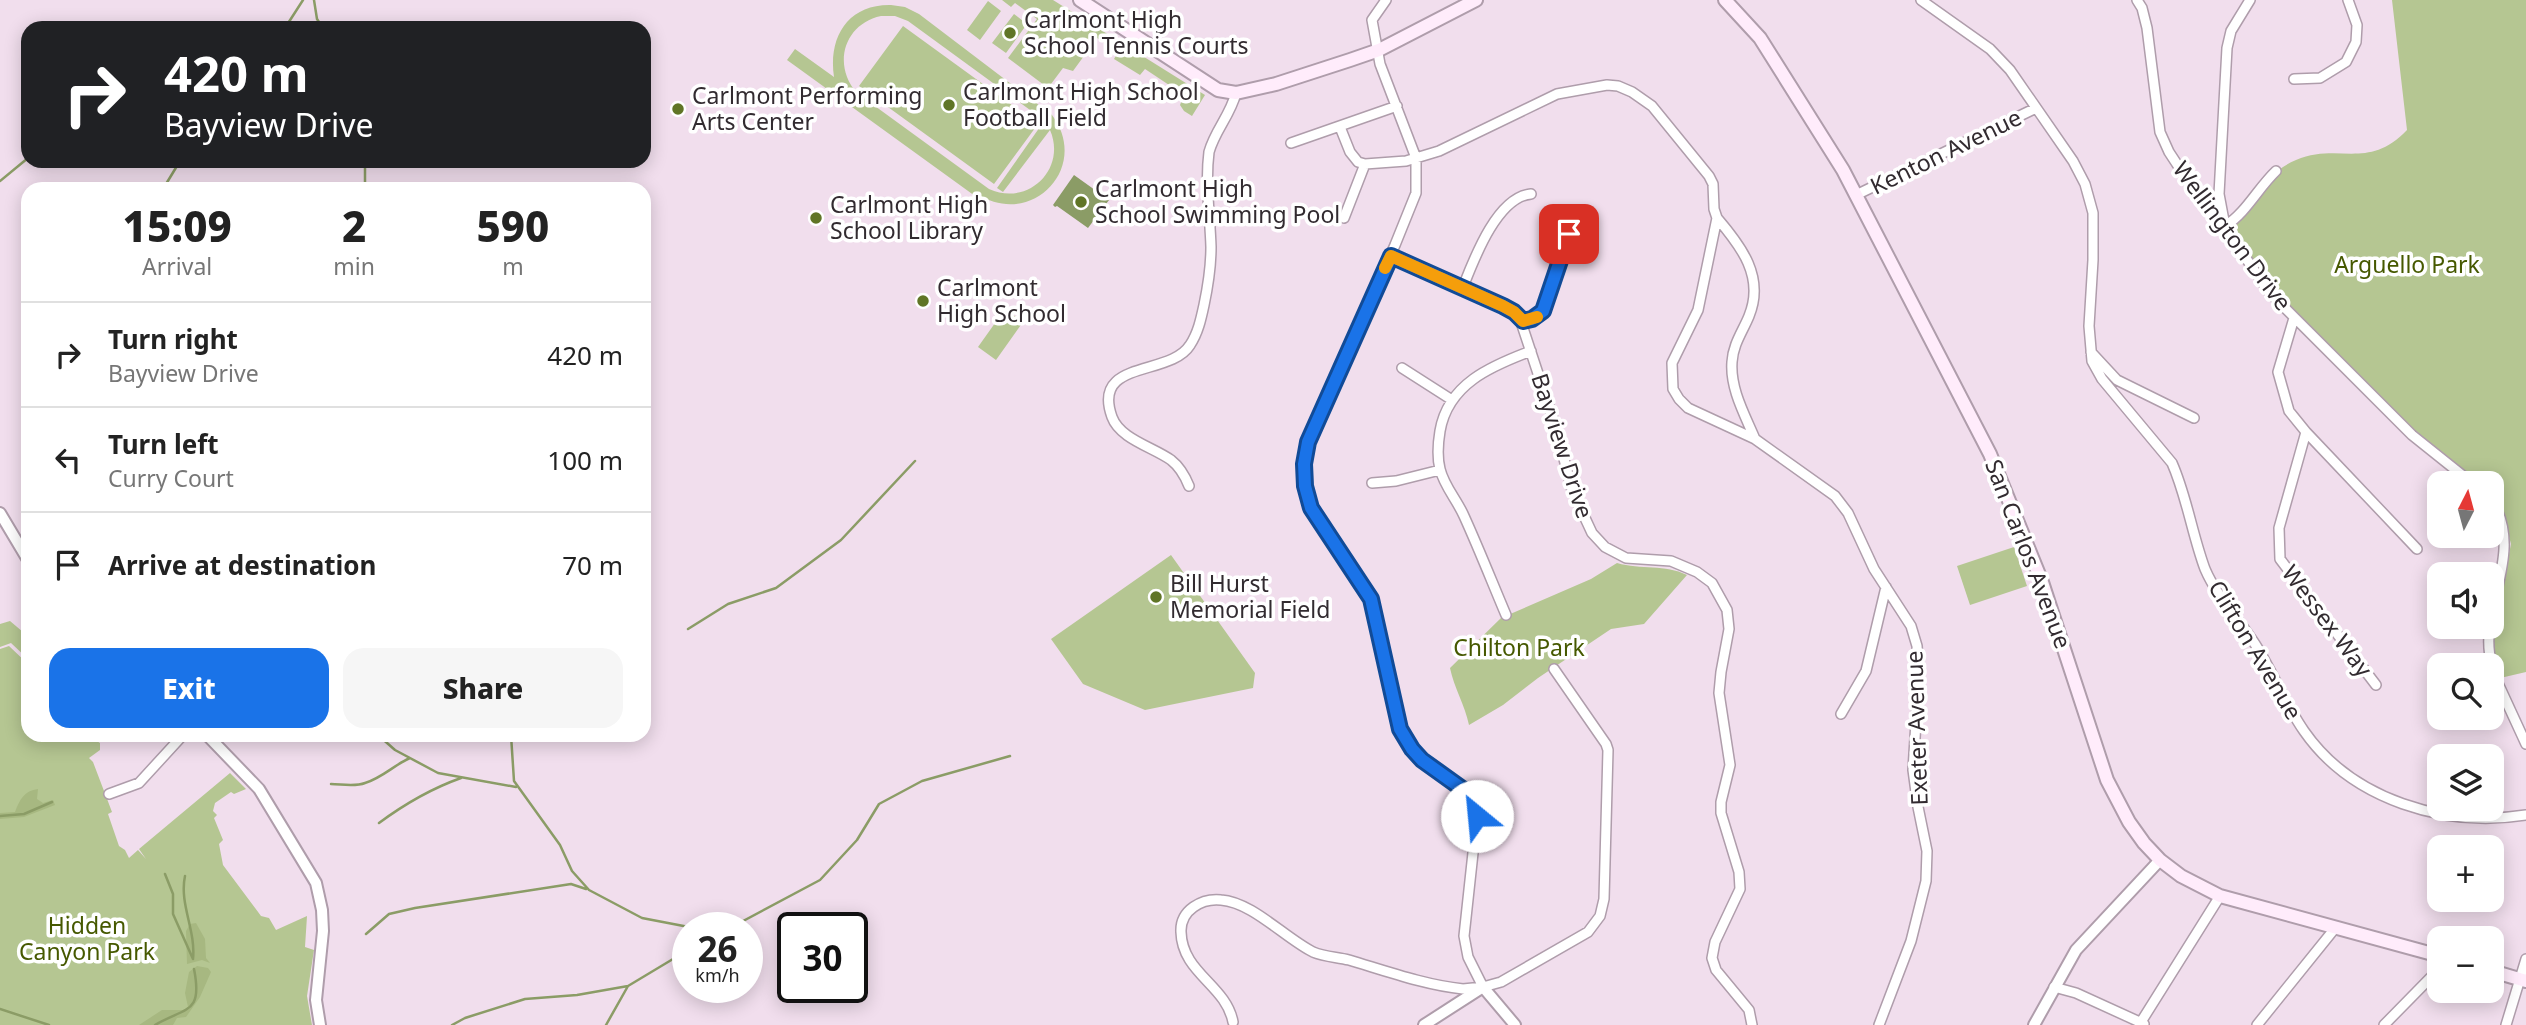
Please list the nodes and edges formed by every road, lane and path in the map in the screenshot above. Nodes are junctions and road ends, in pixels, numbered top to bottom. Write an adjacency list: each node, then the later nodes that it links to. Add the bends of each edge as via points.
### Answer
1 (1080, 0): 11 (main road, via 1218,90)
2 (1386, 0): 9 (street, via 1373,20)
3 (1476, 0): 9 (main road)
4 (1725, 0): 20 (main road, San Carlos Avenue, via 1760,38)
5 (1921, 0): 13 (street, Clifton Avenue, via 1990,49)
6 (2137, 0): 24 (street, Wellington Drive, via 2147,28 2160,132 2190,184 2218,209)
7 (2250, 0): 24 (street, via 2231,31 2227,48 2219,194)
8 (2348, 0): 10 (street, via 2357,25 2356,42 2346,62 2319,78)
9 (1379, 50): 11 (main road); 12 (street)
10 (2294, 79)
11 (1236, 93): 39 (street, via 1209,152 1210,262 1198,331 1188,349 1172,360 1123,375 1109,400 1115,424 1172,461)
12 (1397, 106): 14 (street); 16 (street)
13 (2036, 108): 20 (street, Kenton Avenue); 30 (street, Clifton Avenue, via 2073,161 2093,213)
14 (1340, 127): 15 (street); 17 (street, via 1353,156)
15 (1291, 143)
16 (1416, 158): 17 (street, Exeter Avenue); 23 (street, Exeter Avenue, via 1557,94 1618,86 1652,106 1709,176); 25 (street, via 1416,193)
17 (1365, 164): 22 (street)
18 (2276, 171): 24 (street)
19 (1531, 194): 26 (street, via 1519,196 1495,223)
20 (1856, 195): 56 (main road, San Carlos Avenue, via 1990,454 2042,582 2107,780 2129,822)
21 (1586, 214): 28 (street, via 1565,243 1543,311)
22 (1344, 218)
23 (1717, 218): 35 (street, via 1744,252 1754,281 1751,311 1731,362 1736,393); 35 (street, Exeter Avenue, via 1698,310 1672,363 1673,389 1688,408)
24 (2225, 226): 27 (street, Wellington Drive, via 2269,292)
25 (1391, 256): 26 (street); 64 (street, via 1310,437 1305,481 1311,508 1371,599 1400,729 1422,760 1464,789 1476,810 1464,936 1468,957)
26 (1463, 288): 28 (street, via 1514,312)
27 (2294, 318): 34 (street, via 2278,372 2289,411); 37 (street, Wellington Drive, via 2412,435)
28 (1523, 321): 29 (street, Bayview Drive)
29 (1531, 351): 32 (street, via 1482,372); 71 (street, Bayview Drive, via 1572,491 1592,533 1626,558 1671,561 1697,572 1712,583 1727,610 1729,629 1719,693 1730,765 1721,813 1740,889 1712,958 1719,975 1749,1010)
30 (2090, 351): 33 (street, via 2117,380); 55 (street, Clifton Avenue, via 2102,379 2172,463 2205,569 2256,645 2305,733 2323,754 2364,787 2402,805 2486,818)
31 (1402, 368): 32 (street)
32 (1452, 400): 36 (street, via 1439,434)
33 (2194, 418)
34 (2306, 432): 43 (street); 48 (street, Wessex Way, via 2279,528 2280,559)
35 (1755, 439): 44 (street, Exeter Avenue, via 1835,496)
36 (1440, 470): 38 (street); 45 (street)
37 (2457, 471)
38 (1372, 483)
39 (1189, 486)
40 (2504, 515): 46 (street, via 2511,544 2509,578 2488,645)
41 (1, 518): 42 (street)
42 (21, 549)
43 (2417, 549)
44 (1886, 587): 50 (street, via 1866,671); 72 (street, Exeter Avenue, via 1911,626 1917,646 1913,770 1927,851 1926,881 1911,941)
45 (1506, 615)
46 (2490, 653)
47 (1554, 669): 64 (street, via 1608,750 1602,908 1587,932 1501,982)
48 (2376, 685)
49 (2504, 696): 53 (street)
50 (1841, 715)
51 (177, 742): 54 (street, via 139,783)
52 (214, 742): 68 (street, via 259,789 316,883 323,931 316,1000)
53 (2526, 744)
54 (109, 794)
55 (2526, 815)
56 (2160, 860): 57 (main road, San Carlos Avenue); 65 (street, via 2076,950)
57 (2221, 896): 58 (main road, San Carlos Avenue); 67 (street)
58 (2336, 927): 59 (main road, San Carlos Avenue); 74 (street)
59 (2427, 952)
60 (2526, 959): 62 (street)
61 (2504, 974): 62 (main road)
62 (2523, 980): 76 (street)
63 (2427, 981): 75 (street)
64 (1483, 987): 66 (street, via 1448,987 1319,954 1234,902 1213,900 1189,911 1181,934 1192,966 1227,1006); 69 (street); 70 (street)
65 (2054, 987): 67 (street); 73 (street)
66 (1233, 1022)
67 (2143, 1024)
68 (320, 1025)
69 (1424, 1025)
70 (1515, 1025)
71 (1752, 1025)
72 (1879, 1025)
73 (2034, 1025)
74 (2257, 1025)
75 (2384, 1025)
76 (2506, 1025)

